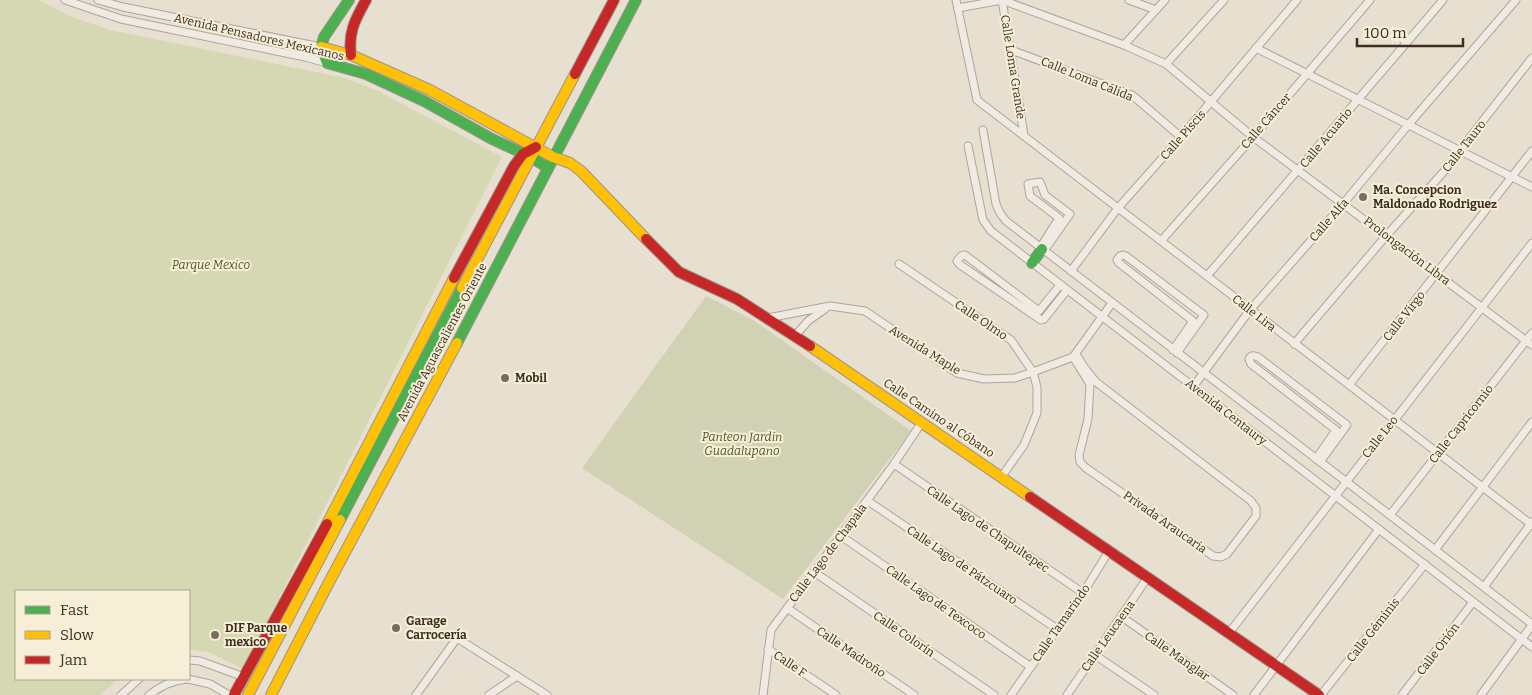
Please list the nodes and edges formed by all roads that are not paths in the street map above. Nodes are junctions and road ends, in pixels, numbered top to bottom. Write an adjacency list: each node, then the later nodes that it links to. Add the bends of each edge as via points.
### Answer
1 (64, 0): 18 (street, Avenida Pensadores Mexicanos)
2 (98, 0): 16 (street, Avenida Pensadores Mexicanos)
3 (349, 0): 21 (street, via 324,37)
4 (366, 0): 24 (street, via 350,30)
5 (614, 0): 39 (street, Avenida Aguascalientes Oriente)
6 (636, 0): 43 (street, Avenida Aguascalientes Oriente)
7 (1002, 0): 15 (street); 20 (street, Prolongación Libra); 23 (street, Calle Loma Grande)
8 (1129, 0): 17 (street)
9 (1165, 0): 17 (street)
10 (1224, 0): 28 (street)
11 (1297, 0): 22 (street, Calle Piscis)
12 (1370, 0): 29 (street, Calle Cáncer)
13 (1444, 0): 30 (street, Calle Acuario)
14 (1516, 0): 32 (street, Calle Alfa)
15 (957, 4): 34 (street, Calle Lira, via 977,100)
16 (123, 7): 18 (street); 19 (street, Avenida Pensadores Mexicanos)
17 (1156, 10): 20 (street)
18 (121, 19): 25 (street, Avenida Pensadores Mexicanos)
19 (306, 44): 21 (street, Avenida Pensadores Mexicanos); 25 (street)
20 (1124, 45): 28 (street, Prolongación Libra)
21 (321, 47): 24 (street, Avenida Pensadores Mexicanos); 27 (street)
22 (1256, 48): 29 (street); 31 (street, Calle Piscis)
23 (1011, 50): 34 (street, Calle Loma Grande); 35 (street, Calle Loma Cálida, via 1132,95)
24 (350, 55): 39 (street, Avenida Pensadores Mexicanos, via 430,90)
25 (305, 57): 27 (street, Avenida Pensadores Mexicanos)
26 (1532, 58): 40 (street, Calle Tauro)
27 (327, 63): 37 (street, Avenida Pensadores Mexicanos, via 366,74)
28 (1166, 64): 31 (street, Prolongación Libra)
29 (1308, 74): 30 (street); 36 (street, Calle Cáncer)
30 (1359, 99): 32 (street); 45 (street, Calle Acuario)
31 (1211, 102): 35 (street, Calle Piscis); 36 (street, Prolongación Libra)
32 (1409, 124): 40 (street); 49 (street, Calle Alfa)
33 (983, 130): 54 (street, Avenida Centaury, via 1000,213)
34 (1024, 135): 50 (street, Calle Lira)
35 (1181, 137): 50 (street, Calle Piscis)
36 (1253, 137): 45 (street, Prolongación Libra); 52 (street, Calle Cáncer)
37 (501, 143): 42 (street, Avenida Pensadores Mexicanos); 46 (street, via 510,158)
38 (968, 146): 56 (street, Avenida Centaury, via 983,220 991,231)
39 (536, 147): 42 (street, Avenida Aguascalientes Oriente); 43 (street, Avenida Pensadores Mexicanos)
40 (1460, 150): 47 (street); 51 (street, Calle Tauro)
41 (1532, 151): 47 (street, Calle Virgo)
42 (527, 155): 44 (street, Avenida Pensadores Mexicanos); 46 (street, Avenida Aguascalientes Oriente, via 516,160); 61 (street, Avenida Aguascalientes Oriente)
43 (554, 157): 44 (street, Avenida Aguascalientes Oriente); 69 (street, Calle Camino al Cóbano, via 570,163 581,172 682,274)
44 (548, 168): 91 (street, Avenida Aguascalientes Oriente)
45 (1298, 170): 49 (street, Prolongación Libra); 60 (street, Calle Acuario)
46 (508, 175): 55 (street, Avenida Aguascalientes Oriente)
47 (1512, 177): 48 (street); 59 (street, Calle Virgo)
48 (1532, 187)
49 (1343, 204): 51 (street, Prolongación Libra); 67 (street, Calle Alfa)
50 (1118, 208): 52 (street, Calle Lira); 58 (street, Calle Piscis)
51 (1386, 236): 59 (street, Prolongación Libra); 73 (street, Calle Tauro)
52 (1161, 241): 60 (street, Calle Lira)
53 (1532, 243): 66 (street, Calle Leo)
54 (1042, 249): 54 (street, via 1070,214 1045,195 1040,182 1028,184 1030,196 1059,218); 56 (street); 58 (street, Avenida Centaury)
55 (464, 261): 61 (street); 101 (street, Avenida Aguascalientes Oriente)
56 (1032, 263): 62 (street, Avenida Centaury)
57 (899, 264): 76 (street, Calle Olmo, via 1011,340)
58 (1070, 271): 64 (street, Avenida Centaury)
59 (1436, 274): 66 (street, Prolongación Libra); 79 (street, Calle Virgo)
60 (1207, 276): 67 (street, Calle Lira)
61 (467, 278): 90 (street, Avenida Aguascalientes Oriente)
62 (1060, 285): 63 (street, Avenida Centaury); 63 (street, via 1041,310 1037,310 965,255 957,261 1041,320)
63 (1067, 290): 68 (street, Avenida Centaury)
64 (1112, 303): 68 (street); 74 (street, Avenida Centaury)
65 (830, 306): 69 (street, Avenida Maple); 71 (street, via 808,321); 76 (street, Avenida Maple, via 865,311 957,372 984,380 1015,378)
66 (1481, 307): 72 (street, Prolongación Libra); 81 (street, Calle Leo)
67 (1250, 310): 73 (street, Calle Lira); 77 (street, Calle Alfa)
68 (1102, 317): 75 (street); 80 (street, Avenida Centaury)
69 (768, 318): 71 (street, Calle Camino al Cóbano)
70 (1532, 333): 72 (street, Calle Capricornio)
71 (795, 336): 82 (street, Calle Camino al Cóbano)
72 (1529, 343): 84 (street, Calle Capricornio)
73 (1294, 344): 79 (street, Calle Lira)
74 (1175, 351): 74 (street, via 1204,315 1126,256 1120,256 1119,263 1193,321); 77 (street, Avenida Centaury)
75 (1074, 356): 76 (street, Avenida Maple); 78 (street, Privada Araucaria)
76 (1033, 372): 87 (street, Calle Olmo, via 1037,413 1024,445)
77 (1203, 373): 80 (street, Calle Alfa); 85 (street, Avenida Centaury)
78 (1093, 383): 78 (street, Privada Araucaria, via 1080,462 1213,556 1220,558 1227,554 1256,516 1252,501)
79 (1349, 385): 81 (street, Calle Lira)
80 (1193, 387): 92 (street, Avenida Centaury)
81 (1393, 420): 84 (street, Calle Lira); 88 (street, Calle Leo)
82 (922, 422): 86 (street, Calle Lago de Chapala); 87 (street, Calle Camino al Cóbano)
83 (1532, 422): 89 (street)
84 (1438, 453): 89 (street, Calle Lira); 94 (street, Calle Capricornio)
85 (1318, 460): 85 (street, via 1347,424 1258,357 1251,356 1250,364 1336,430); 88 (street, Avenida Centaury)
86 (894, 464): 93 (street, Calle Lago de Chapala); 106 (street, Calle Lago de Chapultepec)
87 (1002, 476): 99 (street, Calle Camino al Cóbano)
88 (1346, 482): 92 (street, Calle Leo); 94 (street, Avenida Centaury)
89 (1481, 487): 95 (street, Calle Lira); 98 (street)
90 (357, 488): 91 (street); 100 (street, Avenida Aguascalientes Oriente)
91 (374, 496): 130 (street, Avenida Aguascalientes Oriente)
92 (1335, 496): 96 (street, Avenida Centaury); 112 (street, Calle Leo)
93 (868, 501): 97 (street, Calle Lago de Chapala); 111 (street, Calle Lago de Pátzcuaro)
94 (1390, 515): 98 (street, Avenida Centaury)
95 (1531, 524): 105 (street)
96 (1379, 529): 102 (street, Avenida Centaury); 118 (street)
97 (841, 536): 103 (street, Calle Lago de Chapala); 119 (street, Calle Lago de Texcoco)
98 (1435, 550): 105 (street, Avenida Centaury)
99 (1109, 551): 104 (street, Calle Camino al Cóbano); 106 (street, Calle Tamarindo)
100 (319, 559): 101 (street); 129 (street, Avenida Aguascalientes Oriente)
101 (306, 564): 121 (street, Avenida Aguascalientes Oriente)
102 (1424, 564): 107 (street, Avenida Centaury); 143 (street, Calle Géminis)
103 (814, 572): 108 (street, Calle Lago de Chapala); 137 (street, Calle Colorín)
104 (1148, 577): 109 (street, Calle Leucaena); 112 (street, Calle Camino al Cóbano)
105 (1484, 588): 110 (street, Avenida Centaury)
106 (1082, 593): 111 (street, Calle Tamarindo)
107 (1473, 602): 113 (street, Avenida Centaury); 144 (street, Calle Orión)
108 (787, 608): 115 (street, Calle Lago de Chapala, via 771,630); 136 (street, Calle Madroño)
109 (1122, 617): 116 (street, Calle Leucaena); 141 (street, Calle Manglar)
110 (1532, 625): 113 (street)
111 (1057, 629): 119 (street, Calle Tamarindo)
112 (1229, 633): 118 (street, Calle Camino al Cóbano)
113 (1522, 639): 114 (street, Avenida Centaury); 145 (street)
114 (1532, 647)
115 (768, 649): 134 (street, Calle Lago de Chapala); 135 (street, Calle F)
116 (1095, 655): 139 (street, Calle Leucaena); 140 (street)
117 (190, 660): 121 (street)
118 (1275, 665): 142 (street); 143 (street, Calle Camino al Cóbano)
119 (1031, 667): 138 (street, Calle Tamarindo)
120 (517, 676): 131 (street, via 457,638); 132 (street); 133 (street)
121 (244, 677): 128 (street, Avenida Aguascalientes Oriente)
122 (138, 680): 125 (street)
123 (174, 680): 126 (street)
124 (190, 680): 127 (street, via 210,684)
125 (121, 695)
126 (149, 695)
127 (229, 695)
128 (234, 695)
129 (248, 695)
130 (271, 695)
131 (416, 695)
132 (489, 695)
133 (547, 695)
134 (763, 695)
135 (836, 695)
136 (914, 695)
137 (994, 695)
138 (1011, 695)
139 (1067, 695)
140 (1154, 695)
141 (1233, 695)
142 (1254, 695)
143 (1320, 695)
144 (1402, 695)
145 (1481, 695)

